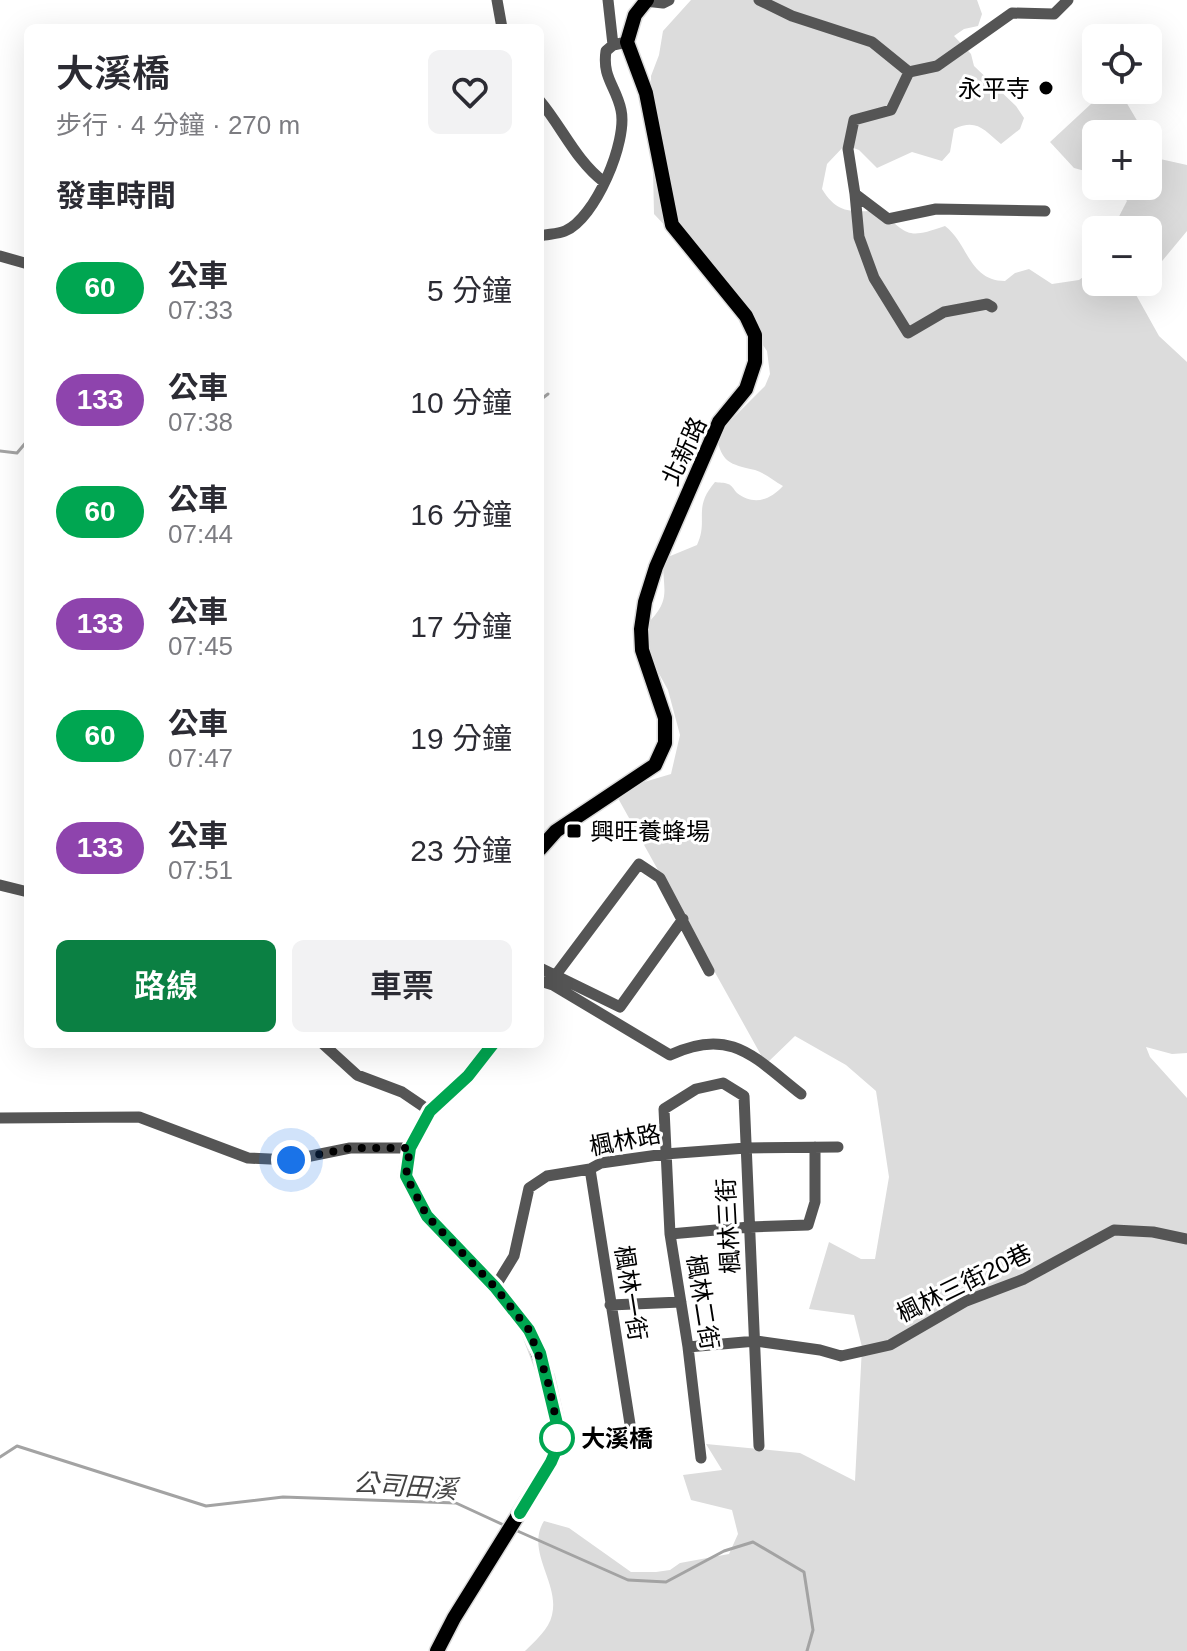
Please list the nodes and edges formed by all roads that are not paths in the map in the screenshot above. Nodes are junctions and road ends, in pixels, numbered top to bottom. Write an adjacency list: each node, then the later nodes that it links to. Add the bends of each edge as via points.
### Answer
1 (497, 0): 7 (street)
2 (608, 0): 8 (street)
3 (669, 0): 6 (street)
4 (759, 0): 9 (street, via 872,42)
5 (1068, 0): 9 (street, via 1054,14 1012,13 937,66)
6 (646, 1): 8 (main road)
7 (501, 24)
8 (620, 44): 11 (street, via 606,51 603,66 622,111 619,144); 18 (main road, 北新路, via 646,93 672,225 746,316 755,335 755,362 746,389 719,422 645,602 642,650 665,718 665,743 655,765)
9 (909, 72): 12 (street, via 891,110 854,120 848,149)
10 (544, 106): 11 (street, via 587,169)
11 (604, 182): 14 (street, via 591,208 567,231)
12 (855, 194): 13 (street, via 888,219 936,209); 17 (street, via 859,237 874,278 908,333 944,312)
13 (1045, 211)
14 (544, 235)
15 (0, 256): 16 (street)
16 (24, 263)
17 (992, 307)
18 (544, 844)
19 (0, 885): 20 (street)
20 (24, 891)
21 (683, 919): 23 (street); 24 (street, via 620,1007); 24 (street, via 660,878 639,864)
22 (544, 970): 24 (street)
23 (709, 971)
24 (555, 976)
25 (544, 982): 28 (street, via 670,1055 692,1044 746,1051)
26 (327, 1048): 29 (street, via 357,1075 402,1092)
27 (490, 1048): 29 (main road)
28 (801, 1094)
29 (430, 1111): 33 (main road)
30 (0, 1118): 33 (street, via 139,1117 248,1158 291,1160 350,1148)
31 (815, 1147): 32 (street, 楓林路); 34 (street, 楓林路); 37 (street, via 815,1202 808,1225)
32 (838, 1147)
33 (410, 1148): 40 (main road, via 406,1176 427,1216)
34 (746, 1148): 35 (street, 楓林路); 35 (street, 楓林三街, via 744,1096 723,1083 696,1089 664,1109); 37 (street, 楓林三街)
35 (665, 1154): 36 (street, 楓林路); 38 (street, 楓林二街)
36 (590, 1169): 40 (street, 楓林路, via 547,1176 529,1188 514,1256); 42 (street, 楓林一街)
37 (750, 1227): 38 (street); 43 (street, 楓林三街)
38 (670, 1234): 41 (street, 楓林二街)
39 (1187, 1239): 43 (street, 楓林三街20巷, via 1114,1230 1024,1279 966,1301 890,1345 841,1356)
40 (495, 1287): 48 (main road, via 540,1353 558,1428 557,1448)
41 (681, 1302): 42 (street); 44 (street, 楓林二街)
42 (610, 1305): 45 (street, 楓林一街)
43 (756, 1341): 44 (street, 楓林三街20巷); 46 (street, 楓林三街)
44 (688, 1347): 47 (street, 楓林二街)
45 (630, 1424)
46 (759, 1446)
47 (701, 1458)
48 (437, 1651)

